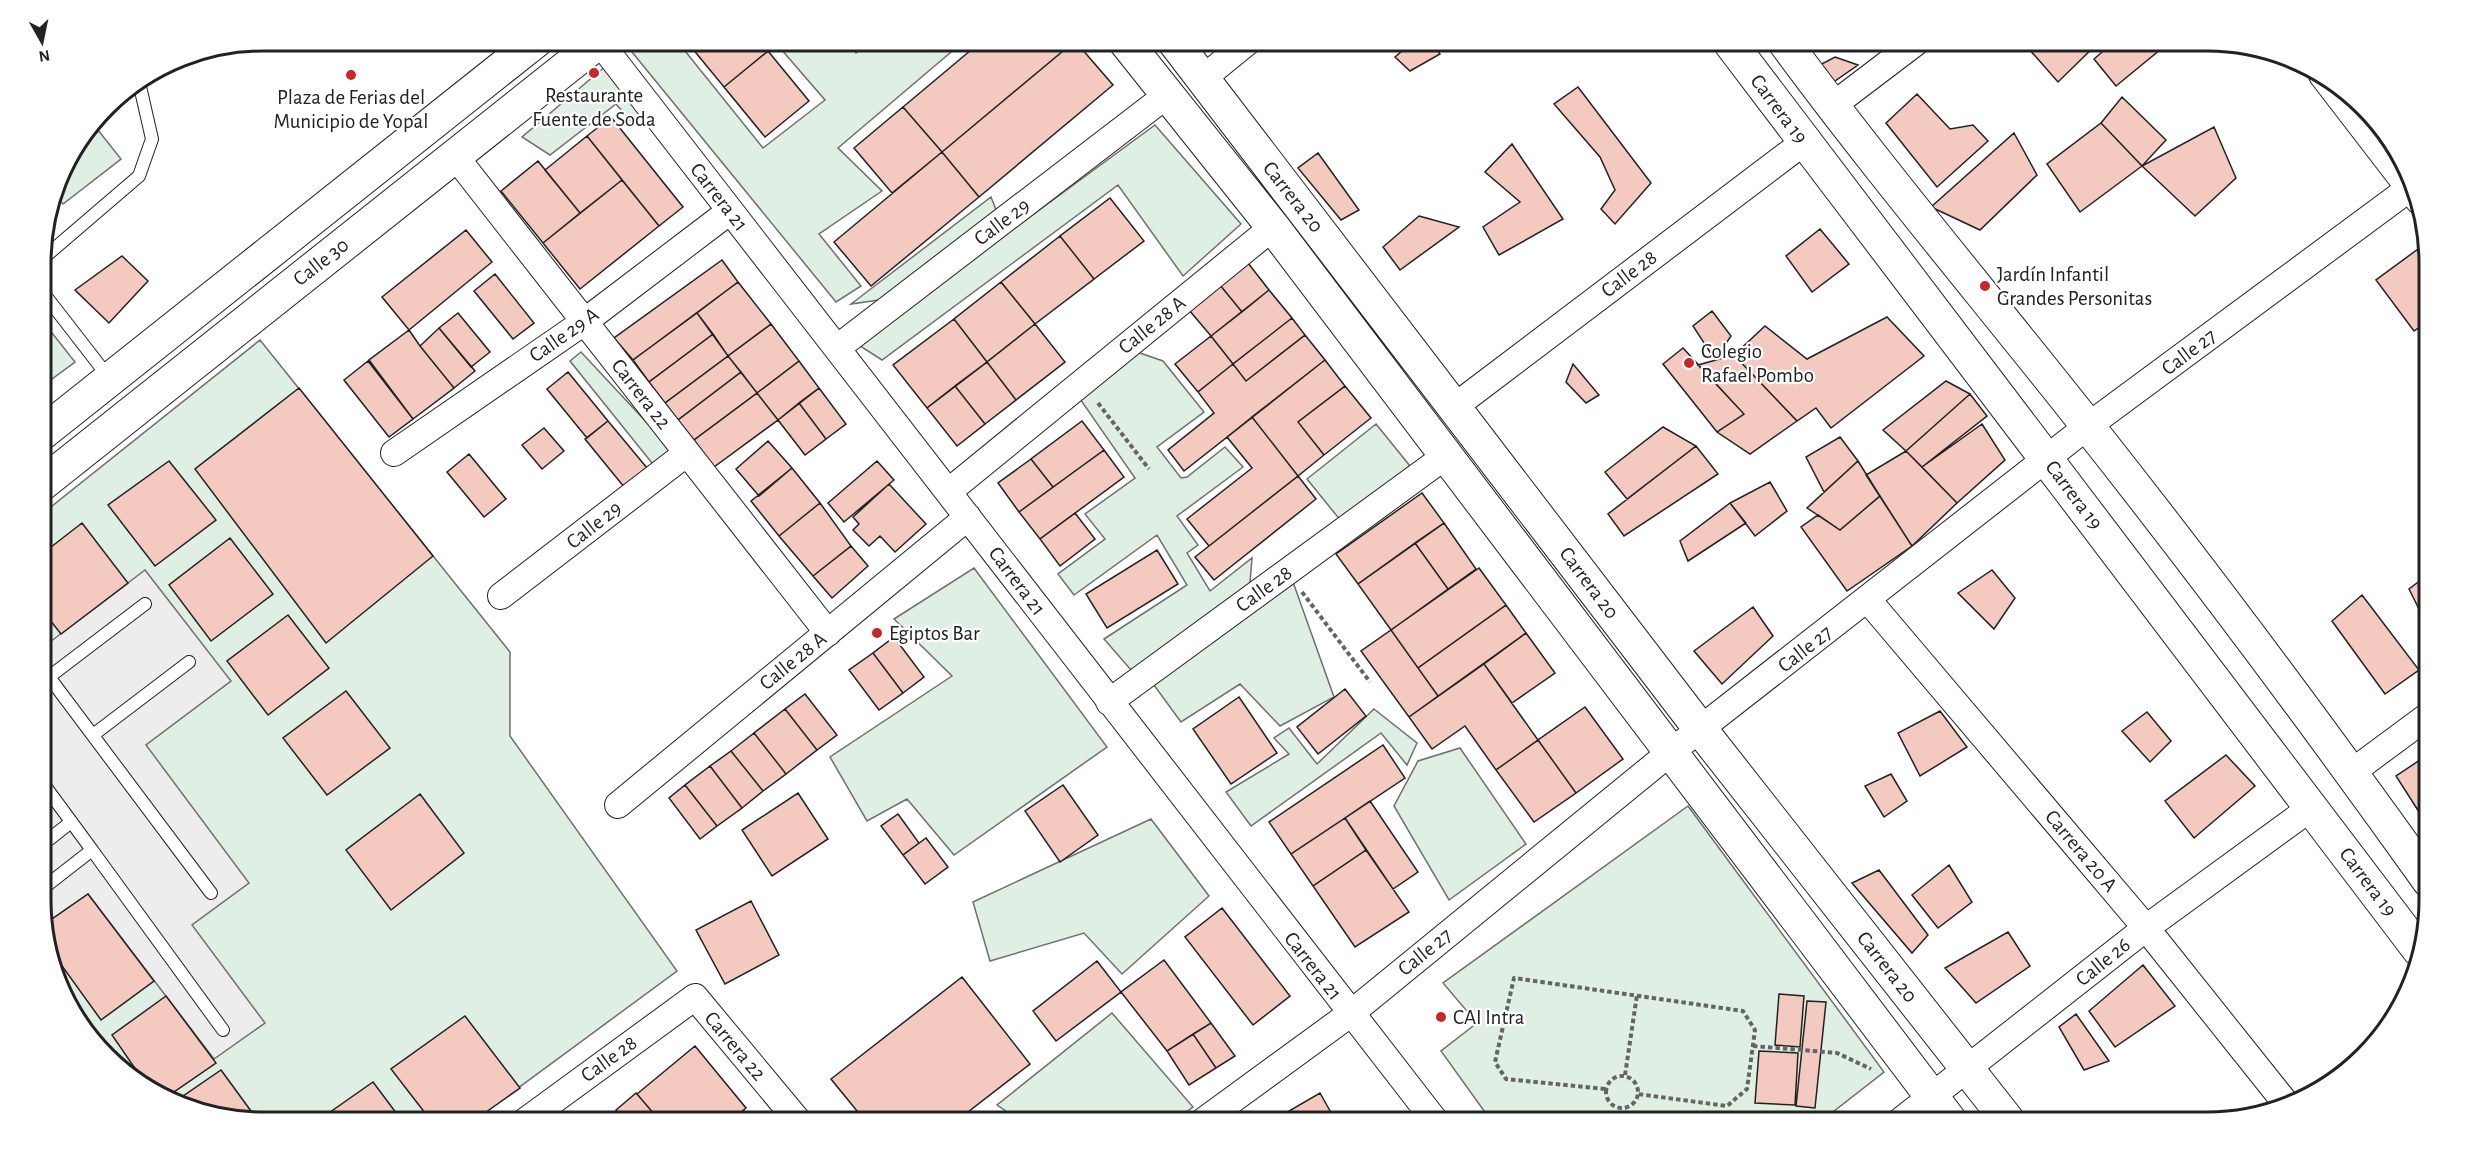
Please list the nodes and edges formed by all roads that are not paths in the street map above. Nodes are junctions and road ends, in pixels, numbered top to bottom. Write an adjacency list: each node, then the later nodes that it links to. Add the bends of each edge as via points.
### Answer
1 (523, 51): 25 (main road, Calle 30)
2 (586, 51): 16 (main road, Calle 30)
3 (607, 51): 19 (street, Carrera 21)
4 (1133, 51): 12 (main road, Carrera 20)
5 (1181, 51): 10 (main road, Carrera 20)
6 (1236, 51): 10 (street)
7 (1736, 51): 15 (main road, Carrera 19)
8 (1791, 51): 14 (main road, Carrera 19)
9 (1904, 51): 14 (street)
10 (1202, 79): 26 (main road, Carrera 20)
11 (141, 90): 21 (lane, via 152,140 139,176)
12 (1167, 95): 20 (main road, Carrera 20); 24 (street, Calle 29)
13 (2341, 99): 17 (street)
14 (1832, 106): 28 (main road, Carrera 19)
15 (1804, 142): 26 (street, Calle 28); 32 (main road, Carrera 19)
16 (455, 156): 23 (street, Carrera 22); 33 (main road, Calle 30)
17 (2398, 170)
18 (2408, 195): 28 (street, Calle 27)
19 (730, 211): 23 (street, Calle 29 A); 24 (street, Carrera 21)
20 (1273, 227): 31 (main road, Carrera 20); 34 (street, Calle 28 A)
21 (51, 251)
22 (51, 303): 25 (lane)
23 (584, 322): 29 (street, Calle 29 A); 30 (street, Carrera 22)
24 (837, 348): 34 (street, Carrera 21)
25 (110, 380): 27 (main road, Calle 30)
26 (1454, 407): 45 (main road, Carrera 20)
27 (51, 426)
28 (2088, 426): 32 (street, Calle 27); 48 (main road, Carrera 19)
29 (394, 453)
30 (687, 453): 36 (street, Calle 29); 39 (street, Carrera 22)
31 (1447, 455): 43 (street, Calle 28); 47 (main road, Carrera 20)
32 (2047, 459): 37 (street, Calle 27); 51 (main road, Carrera 19)
33 (51, 477)
34 (948, 492): 35 (street, Carrera 21)
35 (968, 517): 39 (street, Calle 28 A); 43 (street, Carrera 21)
36 (501, 596)
37 (1868, 600): 45 (street, Calle 27); 58 (street, Carrera 20 A)
38 (145, 604): 41 (lane)
39 (828, 633): 50 (street, Calle 28 A)
40 (189, 662): 46 (lane)
41 (51, 676)
42 (51, 686): 46 (lane)
43 (1109, 702): 61 (street, Carrera 21)
44 (2419, 722): 48 (street)
45 (1701, 730): 47 (street, Calle 27); 63 (main road, Carrera 20)
46 (93, 735): 57 (lane)
47 (1672, 751): 61 (street, Calle 27); 65 (main road, Carrera 20)
48 (2352, 772): 55 (main road, Carrera 19)
49 (51, 794): 52 (lane)
50 (618, 805)
51 (2312, 807): 58 (street, Calle 26); 59 (main road, Carrera 19)
52 (71, 822): 53 (lane); 54 (lane)
53 (51, 838)
54 (92, 850): 56 (lane); 62 (lane)
55 (2419, 867)
56 (51, 882)
57 (211, 893)
58 (2146, 928): 63 (street, Calle 26); 64 (street, Carrera 20 A)
59 (2415, 943)
60 (694, 996): 66 (street, Calle 28); 67 (street, Carrera 22)
61 (1350, 1014): 68 (street, Calle 27); 69 (street, Carrera 21)
62 (223, 1030)
63 (1968, 1070): 65 (street, Calle 26); 70 (main road, Carrera 20)
64 (2282, 1098)
65 (1941, 1110)
66 (537, 1112)
67 (791, 1112)
68 (1216, 1112)
69 (1428, 1112)
70 (2001, 1112)

